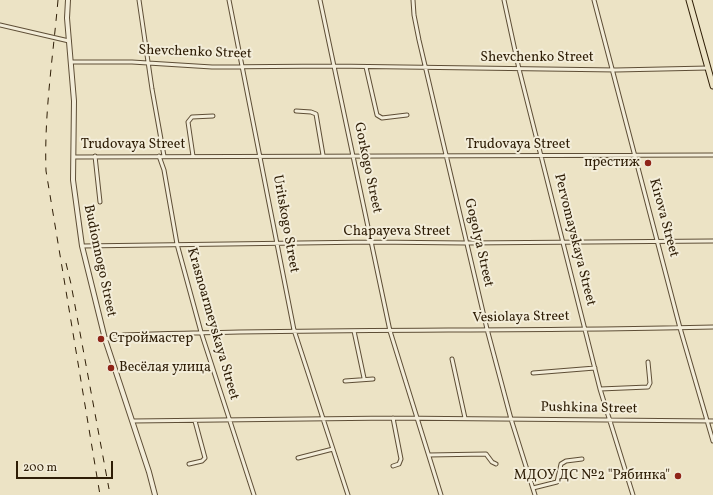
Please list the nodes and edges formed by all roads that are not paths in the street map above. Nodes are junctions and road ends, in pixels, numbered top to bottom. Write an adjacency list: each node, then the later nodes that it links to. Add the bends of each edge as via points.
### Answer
1 (68, 0): 10 (street, Budionnogo Street)
2 (139, 0): 12 (street)
3 (229, 0): 13 (street, Uritskogo Street)
4 (320, 0): 14 (street, Gorkogo Street)
5 (412, 0): 16 (street, Gogolya Street)
6 (504, 0): 18 (street, Pervomayskaya Street)
7 (594, 0): 19 (street, Kirova Street)
8 (689, 0): 17 (main road)
9 (0, 25): 10 (street)
10 (69, 41): 11 (street, Budionnogo Street)
11 (71, 62): 12 (street, Shevchenko Street); 35 (street, Budionnogo Street)
12 (149, 62): 13 (street, Shevchenko Street, via 180,66); 28 (street)
13 (242, 66): 14 (street, Shevchenko Street); 30 (street, Uritskogo Street)
14 (333, 66): 15 (street, Shevchenko Street); 31 (street, Gorkogo Street)
15 (366, 67): 16 (street, Shevchenko Street); 22 (street, via 377,116 382,118)
16 (426, 68): 18 (street, Shevchenko Street); 32 (street, Gogolya Street)
17 (708, 68): 19 (street, Shevchenko Street); 20 (main road)
18 (519, 69): 19 (street, Shevchenko Street); 33 (street, Pervomayskaya Street)
19 (612, 69): 34 (street, Kirova Street)
20 (713, 86)
21 (296, 111): 24 (street, via 316,114)
22 (407, 115)
23 (212, 116): 29 (street, Trudovaya Street, via 192,117 188,122)
24 (323, 155): 30 (street, Trudovaya Street); 31 (street, Trudovaya Street)
25 (713, 155): 34 (street, Trudovaya Street)
26 (95, 156): 27 (street, Trudovaya Street); 35 (street, Trudovaya Street); 36 (street, Budionnogo Street)
27 (159, 156): 28 (street, Trudovaya Street); 43 (street, Krasnoarmeyskaya Street, via 164,170)
28 (164, 156): 29 (street, Trudovaya Street)
29 (193, 156): 30 (street, Trudovaya Street)
30 (261, 156): 41 (street, Uritskogo Street)
31 (354, 156): 32 (street, Trudovaya Street); 40 (street, Gorkogo Street)
32 (446, 156): 33 (street, Trudovaya Street); 42 (street, Gogolya Street)
33 (542, 156): 34 (street, Trudovaya Street); 37 (street, Pervomayskaya Street)
34 (636, 156): 38 (street, Kirova Street)
35 (74, 157): 44 (street, Budionnogo Street, via 73,180)
36 (100, 202)
37 (562, 241): 38 (street, Chapayeva Street); 42 (street, Chapayeva Street); 47 (street, Pervomayskaya Street)
38 (657, 241): 39 (street, Chapayeva Street); 46 (street, Kirova Street)
39 (713, 241)
40 (372, 242): 41 (street, Chapayeva Street); 42 (street, Chapayeva Street); 52 (street, Gorkogo Street)
41 (276, 243): 43 (street, Chapayeva Street); 48 (street, Uritskogo Street)
42 (466, 243): 49 (street, Gogolya Street)
43 (177, 244): 44 (street, Chapayeva Street); 51 (street, Krasnoarmeyskaya Street)
44 (82, 246): 53 (street, Budionnogo Street)
45 (713, 327): 46 (street, Vesiolaya Street)
46 (680, 328): 47 (street, Vesiolaya Street); 72 (street, Kirova Street)
47 (585, 329): 49 (street, Vesiolaya Street); 56 (street, Pervomayskaya Street)
48 (294, 330): 50 (street, Vesiolaya Street); 51 (street, Vesiolaya Street); 62 (street, Uritskogo Street)
49 (487, 330): 52 (street, Vesiolaya Street); 66 (street, Gogolya Street)
50 (354, 331): 52 (street, Vesiolaya Street); 58 (street)
51 (201, 332): 53 (street, Vesiolaya Street, via 124,335); 67 (street, Krasnoarmeyskaya Street)
52 (390, 332): 64 (street, Gorkogo Street)
53 (105, 339): 69 (street, Budionnogo Street)
54 (452, 359): 65 (street)
55 (648, 362): 61 (street, via 648,387)
56 (595, 368): 57 (street); 61 (street, Pervomayskaya Street)
57 (533, 373)
58 (364, 378): 59 (street); 60 (street)
59 (373, 379)
60 (345, 381)
61 (600, 388): 68 (street, Pervomayskaya Street)
62 (322, 418): 63 (street, Pushkina Street); 67 (street, Pushkina Street); 74 (street, Uritskogo Street)
63 (393, 418): 64 (street, Pushkina Street); 80 (street, via 401,459 399,464)
64 (417, 418): 65 (street, Pushkina Street); 75 (street, Gorkogo Street)
65 (465, 418): 66 (street, Pushkina Street)
66 (511, 419): 68 (street, Pushkina Street); 81 (street, Gogolya Street)
67 (229, 420): 70 (street, Pushkina Street); 83 (street, Krasnoarmeyskaya Street)
68 (609, 420): 72 (street, Pushkina Street); 87 (street, Pervomayskaya Street)
69 (133, 421): 70 (street, Pushkina Street); 82 (street, Budionnogo Street)
70 (195, 421): 78 (street, via 205,458)
71 (713, 421): 72 (street, Pushkina Street)
72 (707, 422): 73 (street, Kirova Street)
73 (713, 441)
74 (333, 449): 76 (street); 84 (street, Uritskogo Street)
75 (429, 455): 79 (street, via 486,454); 85 (street, Gorkogo Street)
76 (298, 458)
77 (582, 459): 81 (street, via 561,464 557,482)
78 (189, 464)
79 (496, 464)
80 (393, 466)
81 (533, 488): 86 (street, Gogolya Street)
82 (155, 495)
83 (254, 495)
84 (348, 495)
85 (441, 495)
86 (535, 495)
87 (633, 495)

